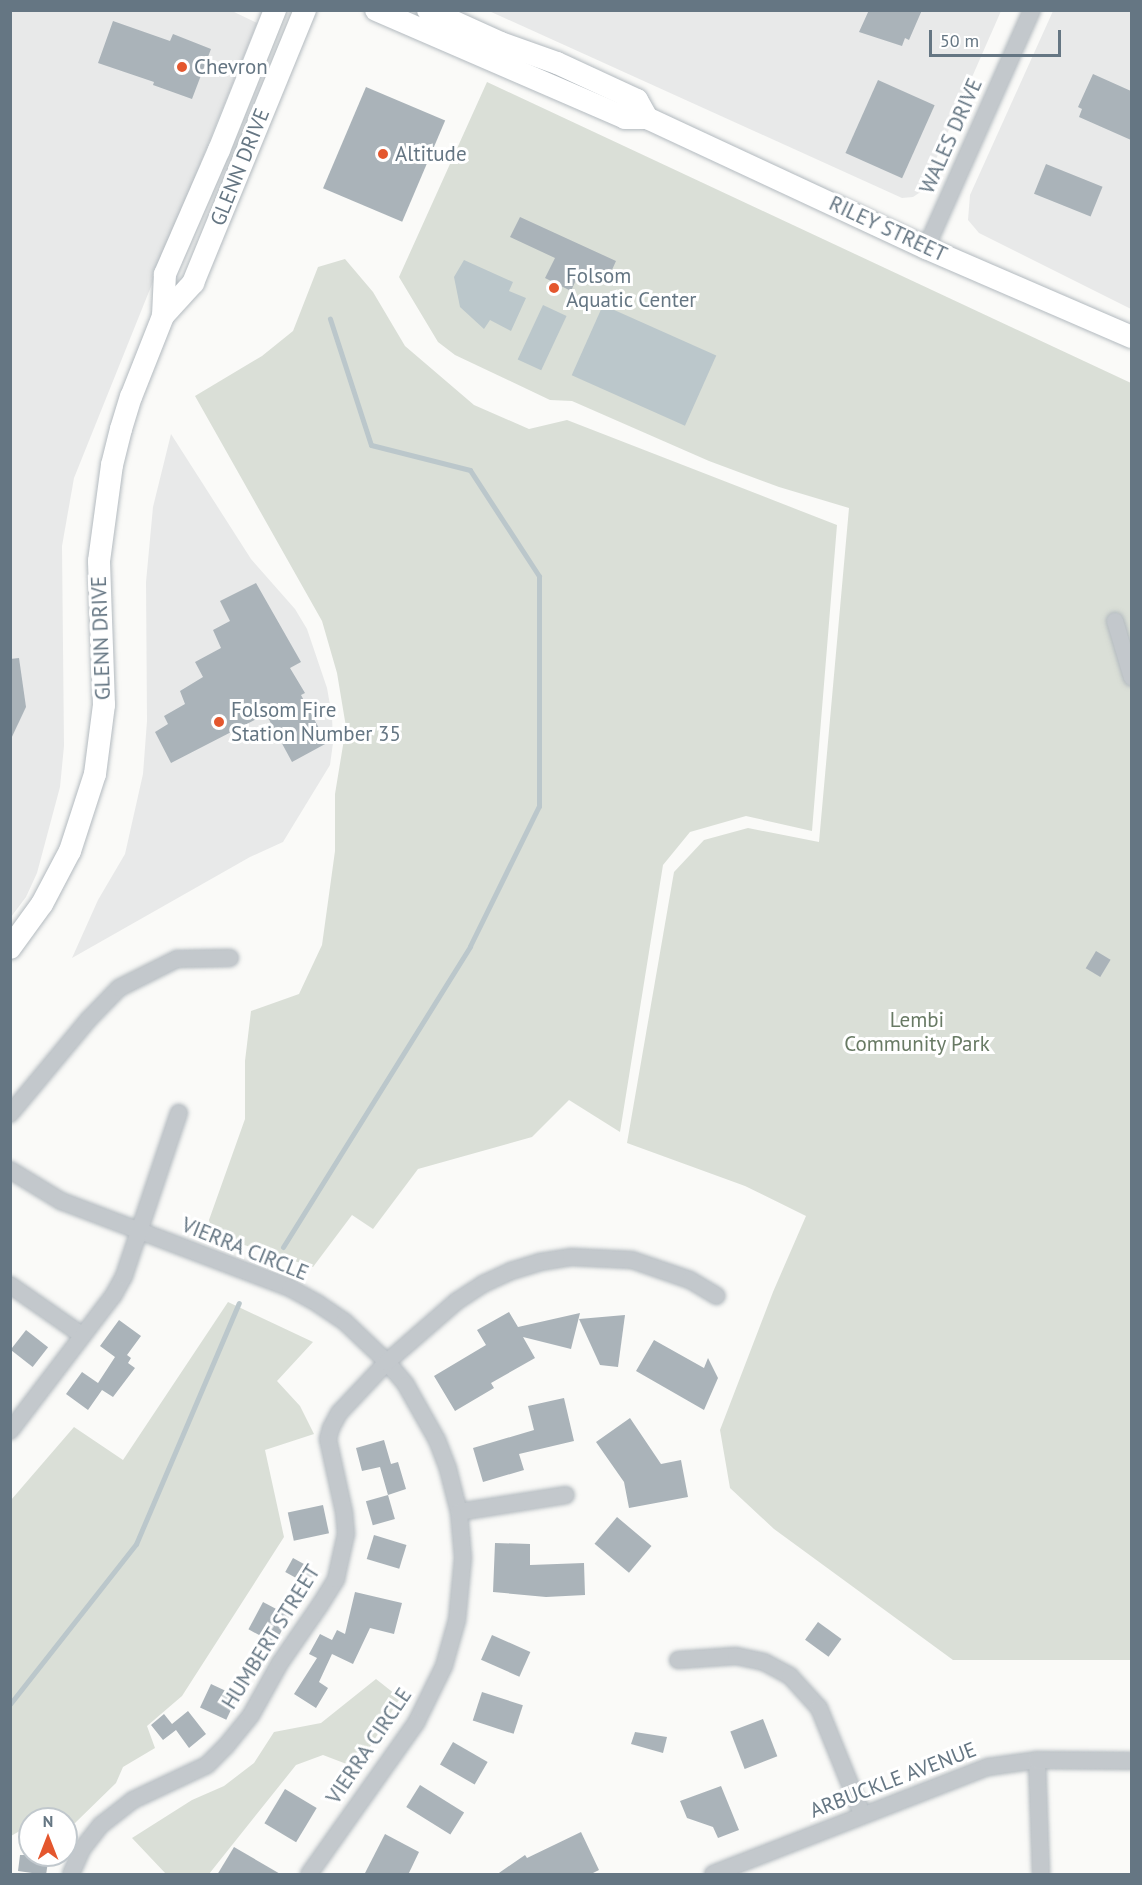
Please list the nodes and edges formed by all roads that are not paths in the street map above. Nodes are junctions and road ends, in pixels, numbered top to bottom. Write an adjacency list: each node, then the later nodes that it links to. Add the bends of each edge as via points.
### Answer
1 (276, 10): 7 (street, GLENN DRIVE)
2 (305, 10): 9 (street, GLENN DRIVE)
3 (376, 10): 6 (street, RILEY STREET, via 625,118)
4 (428, 10): 6 (street, RILEY STREET, via 637,100)
5 (1032, 10): 8 (street, WALES DRIVE)
6 (647, 117): 8 (street, RILEY STREET)
7 (204, 186): 9 (street, via 210,193 208,205 189,253); 10 (street, GLENN DRIVE, via 165,274)
8 (926, 248): 11 (street, RILEY STREET)
9 (193, 283): 10 (street, GLENN DRIVE)
10 (163, 316): 14 (street, GLENN DRIVE, via 131,397 112,465 104,514 99,582 104,705 95,774 70,851 42,904)
11 (1131, 337)
12 (1115, 621): 13 (street)
13 (1131, 678)
14 (10, 948)
15 (230, 958): 17 (street, via 177,959 119,988)
16 (179, 1113): 19 (street)
17 (10, 1114)
18 (10, 1170): 19 (street, VIERRA CIRCLE, via 61,1201)
19 (139, 1232): 22 (street, via 113,1296); 23 (street, VIERRA CIRCLE, via 290,1288 344,1321)
20 (10, 1285): 22 (street)
21 (717, 1296): 23 (street, HUMBERT STREET, via 690,1280 632,1260 571,1257 540,1262 511,1271 457,1301)
22 (82, 1335): 24 (street)
23 (387, 1362): 26 (street, VIERRA CIRCLE, via 406,1385 437,1440); 31 (street, HUMBERT STREET, via 339,1413 331,1428 328,1440 346,1534 336,1579 320,1605 280,1663 251,1715 226,1746 207,1765 133,1800 101,1825 82,1849)
24 (10, 1431)
25 (566, 1495): 26 (street)
26 (459, 1512): 32 (street, VIERRA CIRCLE, via 461,1589 444,1666 416,1723)
27 (678, 1660): 30 (street, via 736,1656 764,1662 790,1676 819,1708)
28 (1037, 1760): 29 (street, ARBUCKLE AVENUE); 30 (street, ARBUCKLE AVENUE, via 963,1774); 34 (street)
29 (1131, 1761)
30 (862, 1815): 33 (street, ARBUCKLE AVENUE)
31 (71, 1875)
32 (309, 1875)
33 (713, 1875)
34 (1041, 1875)

